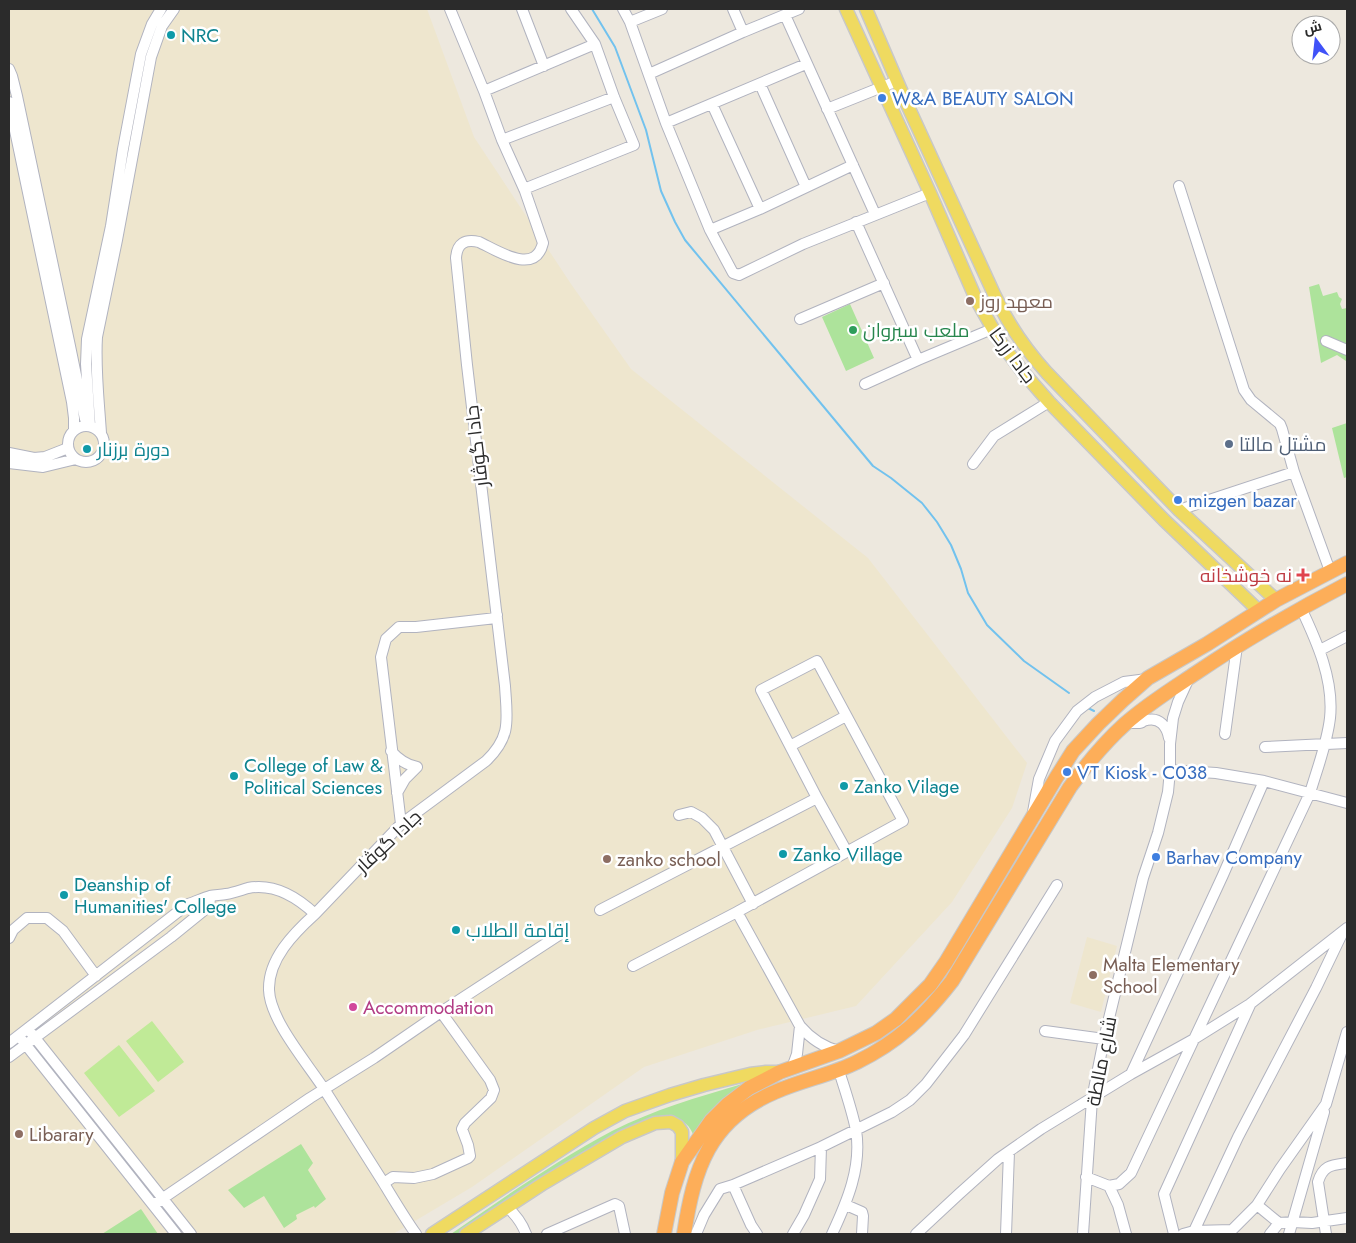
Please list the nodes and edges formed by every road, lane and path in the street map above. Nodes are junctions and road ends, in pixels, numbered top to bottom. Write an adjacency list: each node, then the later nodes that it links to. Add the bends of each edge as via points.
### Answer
1 (161, 9): 47 (street, via 141,54 111,226 87,339)
2 (174, 9): 49 (street, via 162,26 151,57 97,337)
3 (450, 9): 23 (street, جادا گوڤار)
4 (522, 9): 17 (street)
5 (571, 9): 15 (street)
6 (623, 9): 13 (street)
7 (662, 9): 13 (street)
8 (733, 9): 14 (street)
9 (799, 9): 12 (street)
10 (846, 9): 22 (main road, جادا زرکا)
11 (866, 9): 20 (main road, جادا زرکا)
12 (785, 15): 14 (street); 16 (street)
13 (630, 22): 19 (street)
14 (743, 32): 19 (street)
15 (595, 44): 17 (street); 24 (street)
16 (806, 64): 21 (street); 27 (street)
17 (544, 66): 23 (street)
18 (9, 69): 47 (street)
19 (648, 74): 28 (street)
20 (897, 81): 22 (street); 56 (main road, جادا زرکا, via 1003,313 1017,336 1042,368)
21 (760, 84): 26 (street); 32 (street)
22 (882, 86): 27 (street); 34 (main road, جادا زرکا)
23 (484, 91): 29 (street, جادا گوڤار)
24 (614, 97): 29 (street); 33 (street, via 634,145)
25 (9, 102): 48 (street, via 72,402)
26 (712, 104): 28 (street); 35 (street)
27 (827, 109): 30 (street)
28 (666, 123): 38 (street)
29 (502, 140): 33 (street, جادا گوڤار)
30 (854, 165): 32 (street); 36 (street)
31 (1179, 186): 55 (street, via 1244,390 1280,424)
32 (806, 187): 35 (street)
33 (524, 190): 65 (street, جادا گوڤار, via 543,243 537,255 520,260 472,240 460,245 456,258)
34 (930, 193): 36 (street); 41 (main road, جادا زرکا, via 976,300)
35 (760, 209): 38 (street)
36 (875, 214): 37 (street)
37 (856, 222): 38 (street, via 739,275 733,273); 39 (street)
38 (710, 230)
39 (884, 283): 40 (street); 44 (street)
40 (800, 319)
41 (992, 329): 44 (street); 46 (main road, جادا زرکا, via 1022,371)
42 (1326, 341): 43 (street)
43 (1347, 350)
44 (918, 360): 45 (street)
45 (865, 384)
46 (1050, 402): 54 (street, via 994,436); 62 (main road, جادا زرکا, via 1164,520)
47 (88, 425): 48 (street); 49 (street)
48 (74, 429): 50 (street, via 68,438)
49 (102, 434): 52 (street, via 103,450 97,458 86,462)
50 (68, 448): 51 (street, via 45,457); 52 (street)
51 (9, 454)
52 (76, 459): 53 (street, via 43,467)
53 (9, 463)
54 (973, 464)
55 (1294, 472): 56 (street); 58 (street)
56 (1178, 510): 60 (main road, جادا زرکا)
57 (1347, 563): 58 (highway)
58 (1330, 571): 61 (highway)
59 (1347, 584): 63 (highway)
60 (1264, 589): 61 (main road, جادا زرکا); 62 (main road, via 1259,601)
61 (1276, 600): 64 (highway)
62 (1249, 601): 64 (main road, جادا زرکا)
63 (1302, 608): 67 (highway); 68 (street)
64 (1259, 612): 70 (highway)
65 (497, 615): 79 (street, via 496,618 399,627 386,639 381,657); 90 (street, جادا گوڤار, via 507,720 503,740 486,761)
66 (1347, 636): 68 (street)
67 (1237, 646): 69 (highway); 73 (street)
68 (1320, 650): 76 (street, via 1329,690 1330,718)
69 (1190, 677): 72 (highway); 75 (street, شارع مالطة, via 1175,711)
70 (1148, 678): 81 (highway, via 1073,751); 89 (street, via 1124,682 1095,697 1078,711 1055,741 1038,779)
71 (846, 716): 77 (street); 77 (street, via 817,661 761,690); 92 (street, via 903,821)
72 (1126, 723): 75 (street, شارع مالطة, via 1153,719 1161,722 1167,729); 83 (highway)
73 (1225, 734)
74 (1347, 743): 76 (street)
75 (1170, 744): 80 (street, شارع مالطة)
76 (1324, 744): 78 (street); 85 (street)
77 (790, 746): 86 (street)
78 (1266, 747)
79 (391, 751): 84 (street); 84 (street, via 405,764 417,767 405,779)
80 (1170, 770): 82 (street); 112 (street, شارع مالطة, via 1158,833 1143,878)
81 (1056, 778): 83 (highway); 89 (highway)
82 (1264, 781): 85 (street); 118 (street)
83 (1070, 787): 117 (highway, via 936,1002 895,1040)
84 (398, 793): 90 (street)
85 (1310, 793): 87 (street); 110 (street)
86 (817, 798): 91 (street); 92 (street)
87 (1347, 803)
88 (680, 815): 91 (street, via 691,812 702,818)
89 (1033, 818): 114 (highway, via 930,985 896,1019)
90 (401, 824): 98 (street, جادا گوڤار)
91 (723, 846): 95 (street); 96 (street)
92 (848, 852): 95 (street)
93 (1057, 884): 122 (street, via 964,1035 926,1084 892,1112)
94 (211, 896): 98 (street, via 263,886 275,888); 103 (street, via 188,904); 109 (street, via 208,906 171,937)
95 (752, 904): 97 (street)
96 (600, 910)
97 (737, 912): 102 (street); 106 (street)
98 (315, 914): 119 (street, جادا گوڤار, via 280,952 272,969 269,989 280,1024)
99 (1346, 929): 104 (street); 140 (street, via 1238,1137)
100 (562, 933): 105 (street)
101 (9, 938): 103 (street, via 27,918 47,918 63,930)
102 (633, 966)
103 (96, 976): 109 (street)
104 (1250, 1004): 110 (street); 161 (street, via 1164,1194)
105 (441, 1012): 119 (street); 128 (street, via 494,1090 491,1098 465,1122 462,1129 468,1145 468,1158 433,1174 414,1178 393,1177)
106 (800, 1026): 114 (street, via 818,1043); 116 (street, via 797,1054)
107 (1044, 1031): 112 (street)
108 (1347, 1032): 121 (street)
109 (31, 1033): 111 (street); 131 (street)
110 (1194, 1039): 118 (street); 130 (street, via 1131,1173 1119,1184)
111 (22, 1040): 113 (street); 115 (street); 132 (street)
112 (1104, 1040): 120 (street, شارع مالطة)
113 (9, 1043)
114 (839, 1052): 116 (highway)
115 (9, 1057)
116 (786, 1070): 125 (highway, via 749,1088 728,1104); 146 (main road, via 758,1072 687,1090 625,1111)
117 (839, 1071): 122 (street); 151 (highway, via 755,1101 726,1125 711,1143 699,1167 690,1195)
118 (1131, 1074): 120 (street)
119 (324, 1090): 128 (street, جادا گوڤار); 131 (street)
120 (1092, 1099): 124 (street); 127 (street, شارع مالطة)
121 (1326, 1104): 134 (street); 138 (street)
122 (855, 1129): 123 (street); 133 (street, via 858,1148)
123 (822, 1146): 129 (street); 154 (street, via 820,1179)
124 (1009, 1152): 157 (street); 158 (street)
125 (682, 1162): 135 (main road, via 682,1132 678,1126 670,1122 654,1123 622,1137); 141 (highway)
126 (1347, 1163): 137 (street, via 1325,1168 1320,1174 1318,1182)
127 (1086, 1178): 130 (street); 159 (street, شارع مالطة)
128 (384, 1183): 145 (street, جادا گوڤار)
129 (733, 1185): 152 (street, via 720,1189); 153 (street)
130 (1110, 1186): 160 (street)
131 (162, 1198): 132 (street); 144 (street)
132 (153, 1205): 143 (street)
133 (846, 1205): 155 (street); 156 (street, via 862,1212)
134 (1257, 1205): 139 (street); 142 (street)
135 (507, 1207): 147 (main road); 148 (street)
136 (1347, 1218): 137 (street)
137 (1324, 1221): 138 (street); 165 (street)
138 (1293, 1222): 139 (street); 164 (street)
139 (1279, 1223): 163 (street)
140 (1194, 1230): 142 (street); 162 (street)
141 (663, 1232)
142 (1230, 1232)
143 (176, 1234)
144 (191, 1234)
145 (416, 1234)
146 (432, 1234)
147 (466, 1234)
148 (526, 1234)
149 (546, 1234): 150 (street, via 615,1204 619,1206)
150 (625, 1234)
151 (684, 1234)
152 (696, 1234)
153 (758, 1234)
154 (793, 1234)
155 (832, 1234)
156 (862, 1234)
157 (916, 1234)
158 (1006, 1234)
159 (1083, 1234)
160 (1126, 1234)
161 (1174, 1234)
162 (1183, 1234)
163 (1270, 1234)
164 (1290, 1234)
165 (1326, 1234)

